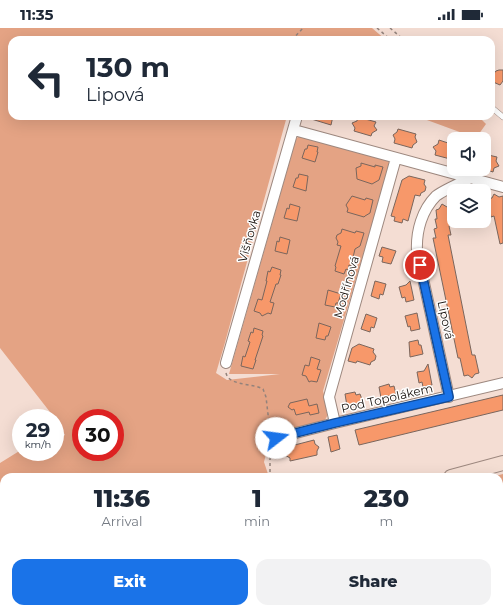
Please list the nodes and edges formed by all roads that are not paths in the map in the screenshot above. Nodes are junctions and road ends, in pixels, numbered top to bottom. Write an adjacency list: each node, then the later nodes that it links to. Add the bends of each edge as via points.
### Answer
1 (495, 110): 2 (lane)
2 (503, 117)
3 (296, 120): 4 (street, Višňovka)
4 (294, 130): 5 (street); 8 (street, Višňovka)
5 (396, 158): 6 (street); 11 (street, Modřínová, via 329,397)
6 (469, 178): 7 (street); 10 (street, Lipová, via 437,196 420,222 417,243)
7 (503, 187)
8 (226, 363)
9 (503, 383): 10 (street, Pod Topolákem)
10 (449, 397): 11 (street, Pod Topolákem)
11 (335, 423): 12 (street, Pod Topolákem)
12 (272, 438)
13 (503, 463): 14 (main road)
14 (466, 473)

